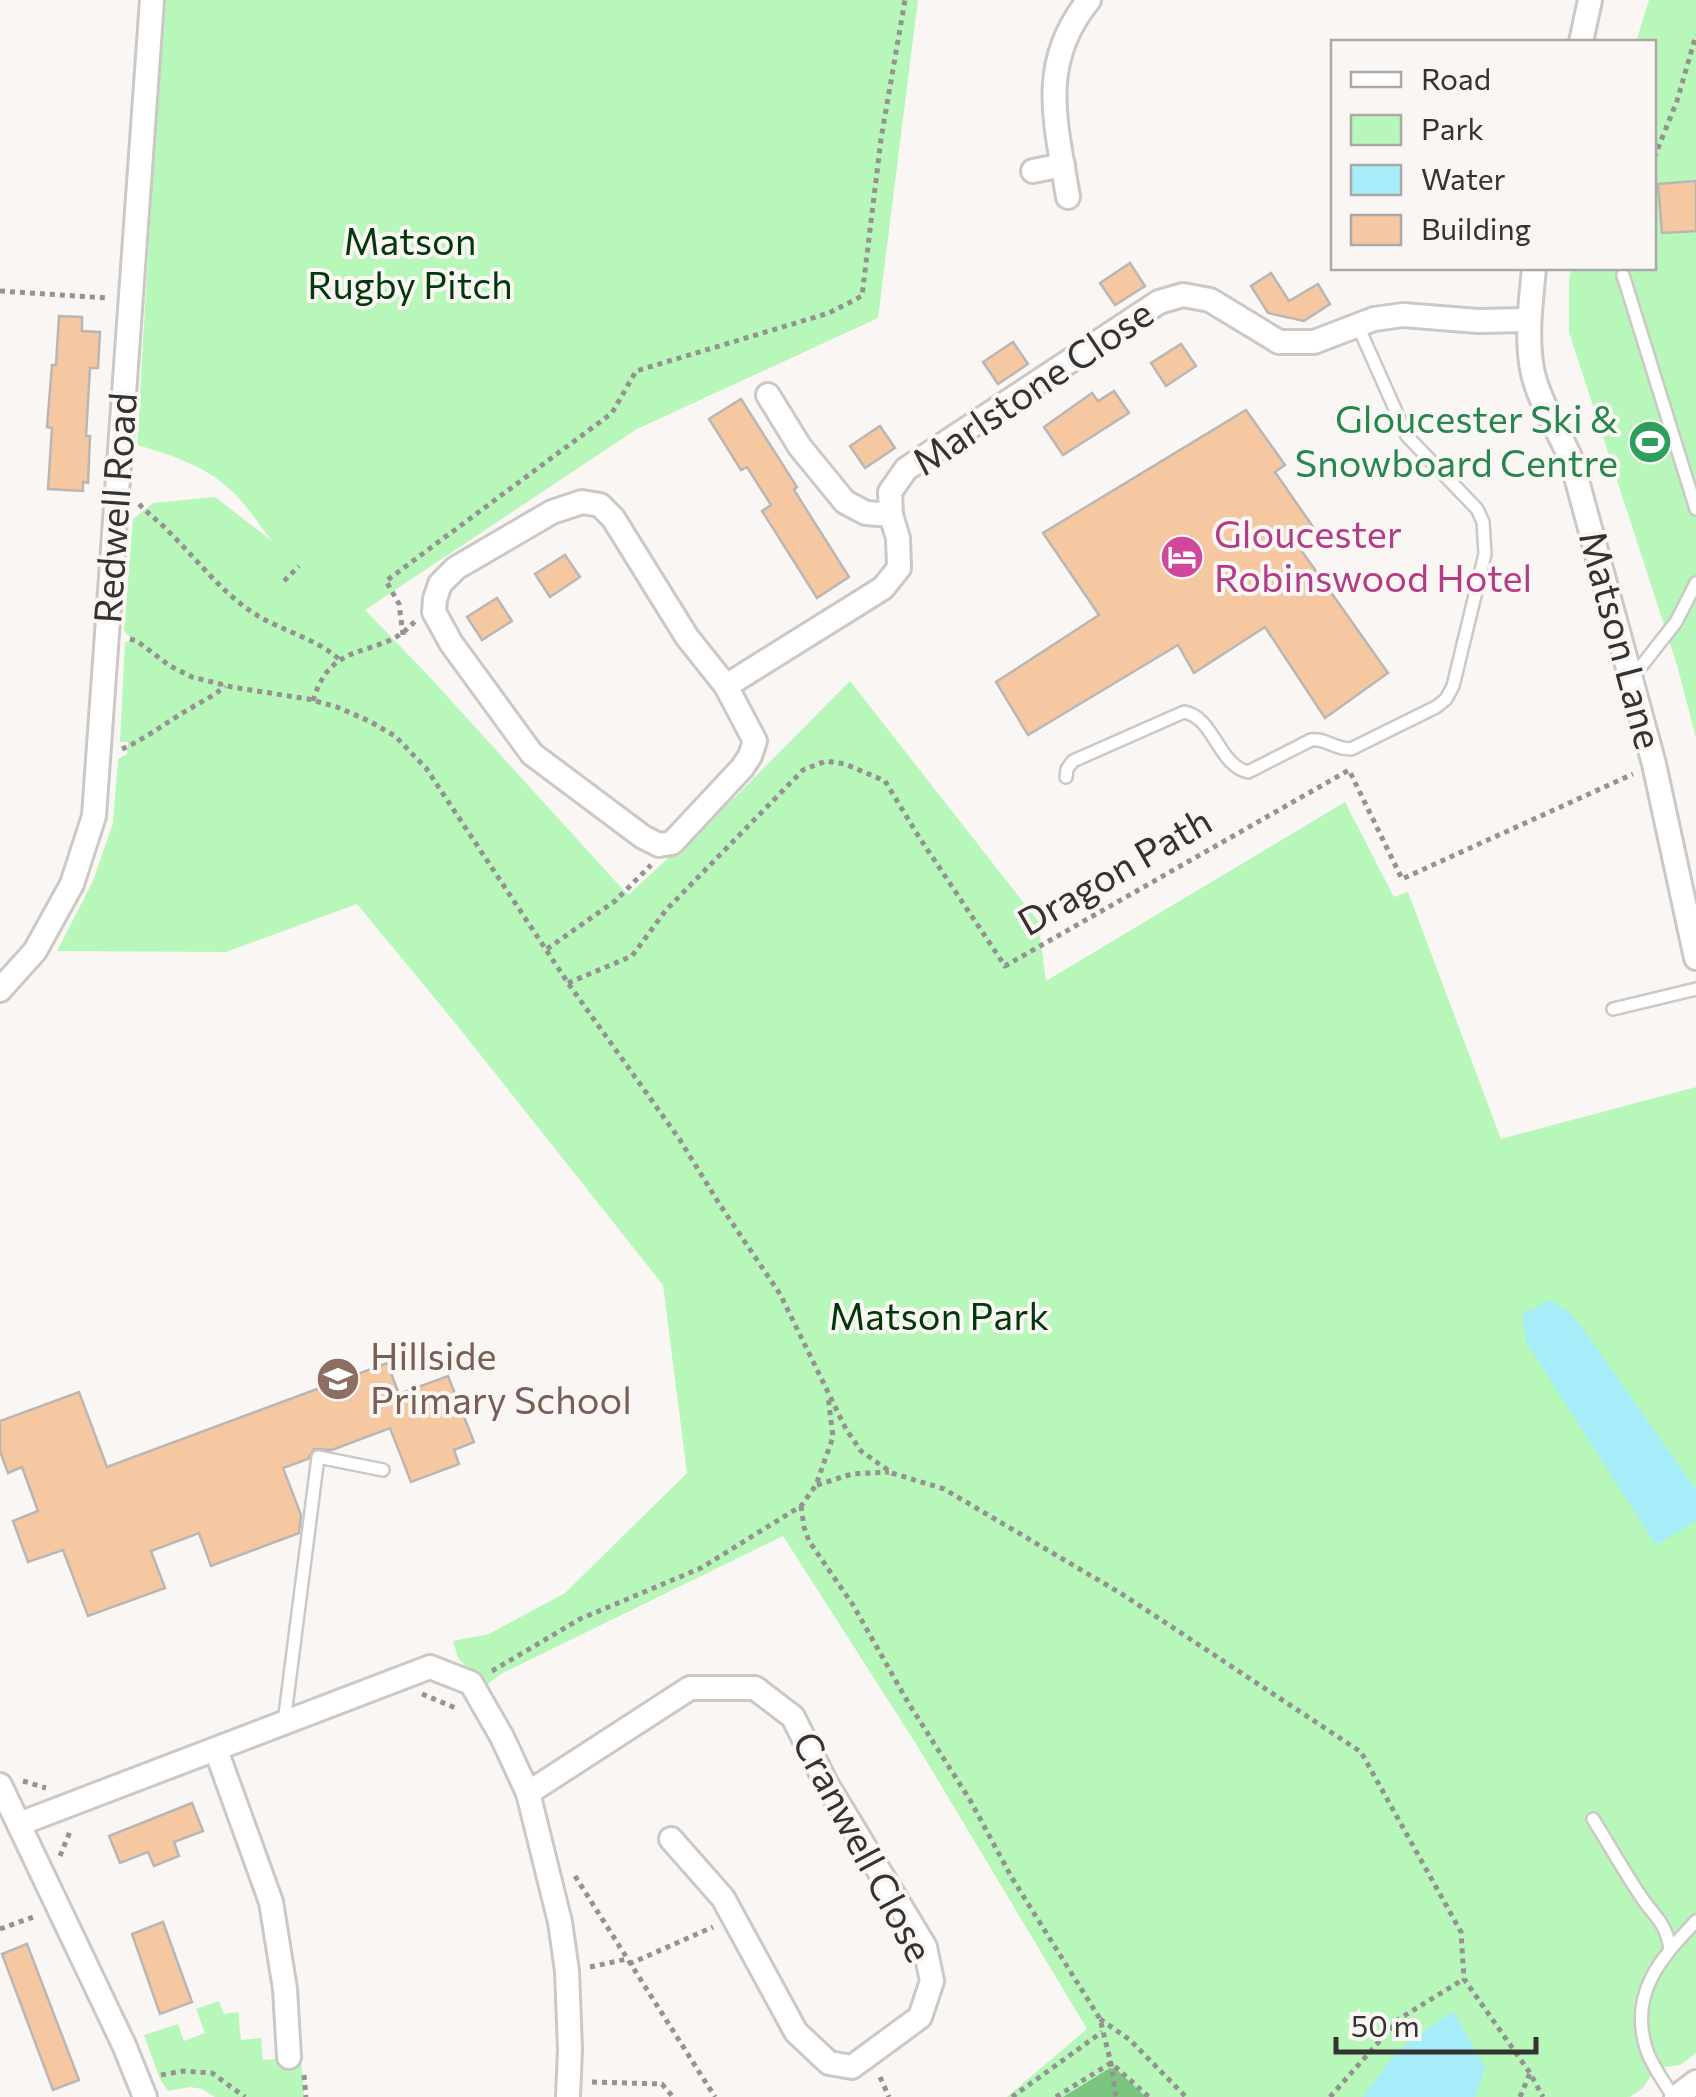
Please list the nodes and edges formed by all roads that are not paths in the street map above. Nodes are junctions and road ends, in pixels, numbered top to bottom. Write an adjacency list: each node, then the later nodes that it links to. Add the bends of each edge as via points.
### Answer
1 (152, 0): 21 (street, Redwell Road, via 94,816 72,884 35,951)
2 (1089, 0): 5 (street, via 1070,29 1054,78)
3 (1590, 0): 4 (street)
4 (1581, 40)
5 (1063, 166): 6 (street); 7 (street)
6 (1033, 171)
7 (1068, 197)
8 (1534, 270): 10 (street, Matson Lane)
9 (1623, 275): 13 (lane)
10 (1529, 320): 11 (street, via 1403,315); 16 (street, Matson Lane, via 1532,370 1572,462)
11 (1358, 326): 14 (street, Marlstone Close, via 1314,342 1279,342 1210,300 1183,295 1159,302 906,469 890,492); 18 (lane, via 1406,436 1484,522 1485,554 1454,686 1436,707 1351,749 1311,740 1248,772 1236,769 1196,715 1184,712 1072,761)
12 (768, 395): 14 (street, Marlstone Close, via 845,502 866,514)
13 (1696, 509)
14 (891, 515): 17 (street, Marlstone Close, via 899,568 883,588)
15 (1696, 583): 16 (lane, via 1676,622)
16 (1632, 678): 19 (street, Matson Lane)
17 (726, 686): 17 (street, via 755,741 750,756 672,843 659,845 532,754 439,624 435,599 456,568 552,512 582,502 600,505)
18 (1066, 776)
19 (1696, 958)
20 (1696, 989): 22 (lane)
21 (0, 990)
22 (1614, 1009)
23 (383, 1470): 24 (lane, via 318,1457)
24 (284, 1723): 25 (street); 27 (street, via 430,1667 471,1683)
25 (216, 1750): 29 (street); 33 (street, via 272,1902)
26 (8, 1782): 29 (street)
27 (528, 1793): 30 (street, Cranwell Close, via 690,1688 755,1688 793,1716 924,1947 932,1981 920,2017 852,2067 830,2063 796,2032 723,1898); 36 (street, via 567,1971)
28 (1593, 1818): 32 (lane, via 1662,1921)
29 (19, 1824): 35 (street)
30 (671, 1839)
31 (1696, 1921): 32 (lane)
32 (1670, 1949): 37 (lane, via 1644,1990 1642,2029 1646,2052)
33 (289, 2056)
34 (1696, 2082): 37 (street)
35 (142, 2087)
36 (569, 2089)
37 (1674, 2097)

